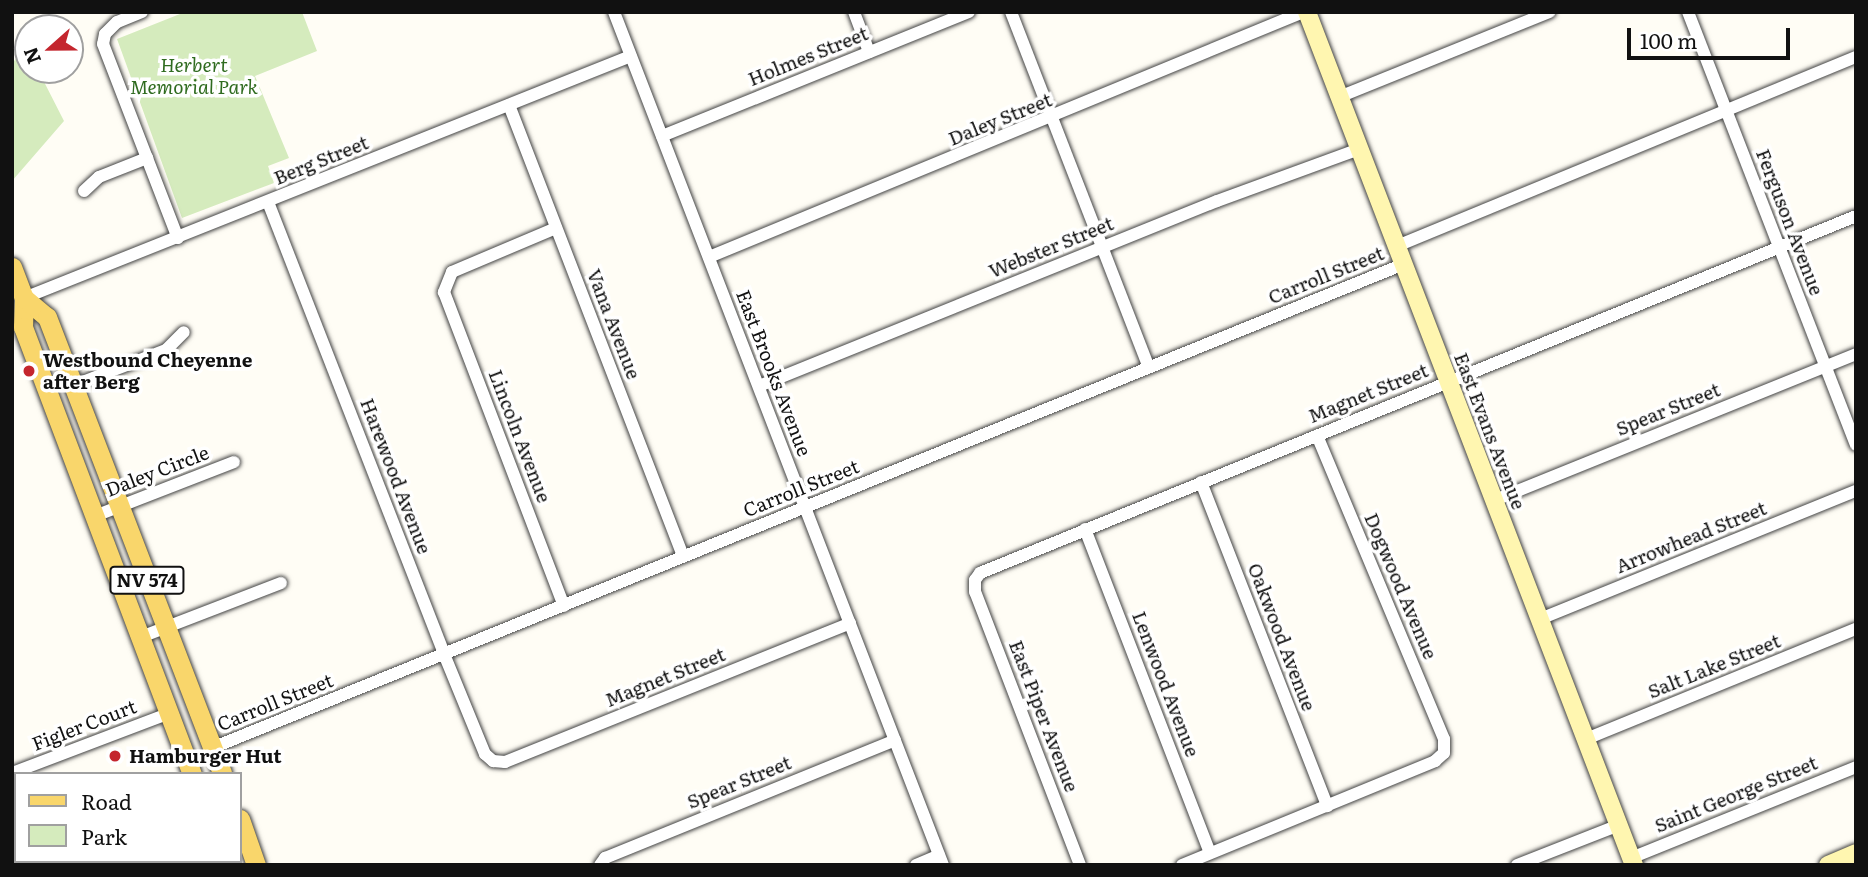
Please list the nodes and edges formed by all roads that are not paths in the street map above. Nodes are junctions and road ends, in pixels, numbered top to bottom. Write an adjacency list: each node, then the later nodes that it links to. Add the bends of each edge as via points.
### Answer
1 (142, 12): 18 (street, via 117,22 105,34 103,44)
2 (854, 12): 9 (street)
3 (969, 12): 9 (street, Holmes Street)
4 (1011, 12): 15 (street)
5 (1305, 12): 12 (street, East Evans Avenue); 15 (street, Daley Street)
6 (1549, 12): 12 (street)
7 (1688, 12): 14 (street, Ferguson Avenue)
8 (616, 13): 10 (street, East Brooks Avenue)
9 (869, 52): 16 (street, Holmes Street)
10 (631, 55): 13 (street, Berg Street); 16 (street, East Brooks Avenue)
11 (1856, 57): 14 (street, Carroll Street)
12 (1339, 97): 17 (street, East Evans Avenue)
13 (509, 105): 20 (street, Berg Street); 22 (street, Vana Avenue)
14 (1726, 110): 24 (street, Carroll Street); 26 (street, Ferguson Avenue)
15 (1053, 118): 25 (street); 27 (street, Daley Street)
16 (662, 136): 27 (street, East Brooks Avenue)
17 (1359, 149): 24 (street, East Evans Avenue); 25 (street, Webster Street)
18 (147, 158): 19 (street, via 99,177); 23 (street)
19 (84, 191)
20 (268, 202): 23 (street, Berg Street); 57 (street, Harewood Avenue)
21 (1856, 216): 26 (street, Magnet Street)
22 (556, 228): 48 (street, Vana Avenue); 51 (street, Lincoln Avenue, via 452,272 445,280 444,292)
23 (178, 238): 30 (street, Berg Street)
24 (1397, 246): 28 (street, East Evans Avenue)
25 (1103, 247): 34 (street); 37 (street, Webster Street)
26 (1779, 247): 33 (street, Ferguson Avenue); 35 (street, Magnet Street)
27 (709, 257): 37 (street, East Brooks Avenue)
28 (1404, 264): 34 (street, Carroll Street); 35 (street, East Evans Avenue)
29 (12, 267): 30 (main road, NV 574)
30 (24, 298): 36 (main road, NV 574, via 47,317); 46 (main road, NV 574, via 23,327)
31 (184, 331): 36 (street, via 166,350)
32 (1856, 354): 33 (street, Spear Street)
33 (1825, 366): 39 (street, Ferguson Avenue); 43 (street, Spear Street)
34 (1149, 367): 45 (street, Carroll Street)
35 (1449, 381): 38 (street, Magnet Street); 43 (street, East Evans Avenue)
36 (72, 386): 44 (main road, NV 574)
37 (759, 386): 45 (street, East Brooks Avenue)
38 (1317, 435): 41 (street, Magnet Street); 68 (street, Dogwood Avenue, via 1444,739 1444,753 1435,761)
39 (1856, 445)
40 (234, 462): 44 (street, Daley Circle)
41 (1201, 482): 47 (street, Magnet Street); 68 (street, Oakwood Avenue)
42 (1856, 491): 52 (street, Arrowhead Street)
43 (1495, 500): 52 (street, East Evans Avenue)
44 (118, 507): 46 (street, Daley Circle); 54 (main road, NV 574)
45 (805, 507): 48 (street, Carroll Street); 53 (street, East Brooks Avenue)
46 (95, 516): 56 (main road, NV 574)
47 (1085, 528): 49 (street, Magnet Street); 71 (street, Lenwood Avenue)
48 (683, 557): 51 (street, Carroll Street)
49 (975, 580): 78 (street, East Piper Avenue)
50 (281, 583): 54 (street)
51 (564, 606): 57 (street, Carroll Street)
52 (1540, 619): 60 (street, East Evans Avenue)
53 (850, 622): 61 (street, East Brooks Avenue); 63 (street, Magnet Street, via 505,762)
54 (165, 628): 56 (street); 62 (main road, NV 574)
55 (1856, 629): 60 (street, Salt Lake Street)
56 (141, 637): 58 (main road, NV 574)
57 (444, 654): 62 (street, Carroll Street); 63 (street, Harewood Avenue, via 485,754)
58 (154, 671): 59 (main road, NV 574); 62 (main road, via 169,679 193,737)
59 (170, 713): 65 (street, Figler Court); 66 (main road, NV 574)
60 (1586, 739): 70 (street, East Evans Avenue)
61 (895, 740): 74 (street, East Brooks Avenue); 76 (street, Spear Street, via 605,858)
62 (212, 748): 67 (main road, NV 574)
63 (493, 761)
64 (1856, 766): 73 (street, Saint George Street)
65 (15, 772)
66 (191, 772)
67 (221, 772)
68 (1327, 806): 71 (street)
69 (242, 825): 75 (main road)
70 (1619, 825): 73 (street, East Evans Avenue); 80 (street)
71 (1210, 853): 79 (street)
72 (1856, 853): 81 (street)
73 (1631, 859)
74 (941, 860): 77 (street)
75 (256, 865)
76 (600, 865)
77 (916, 865)
78 (1080, 865)
79 (1182, 865)
80 (1517, 865)
81 (1828, 865)

